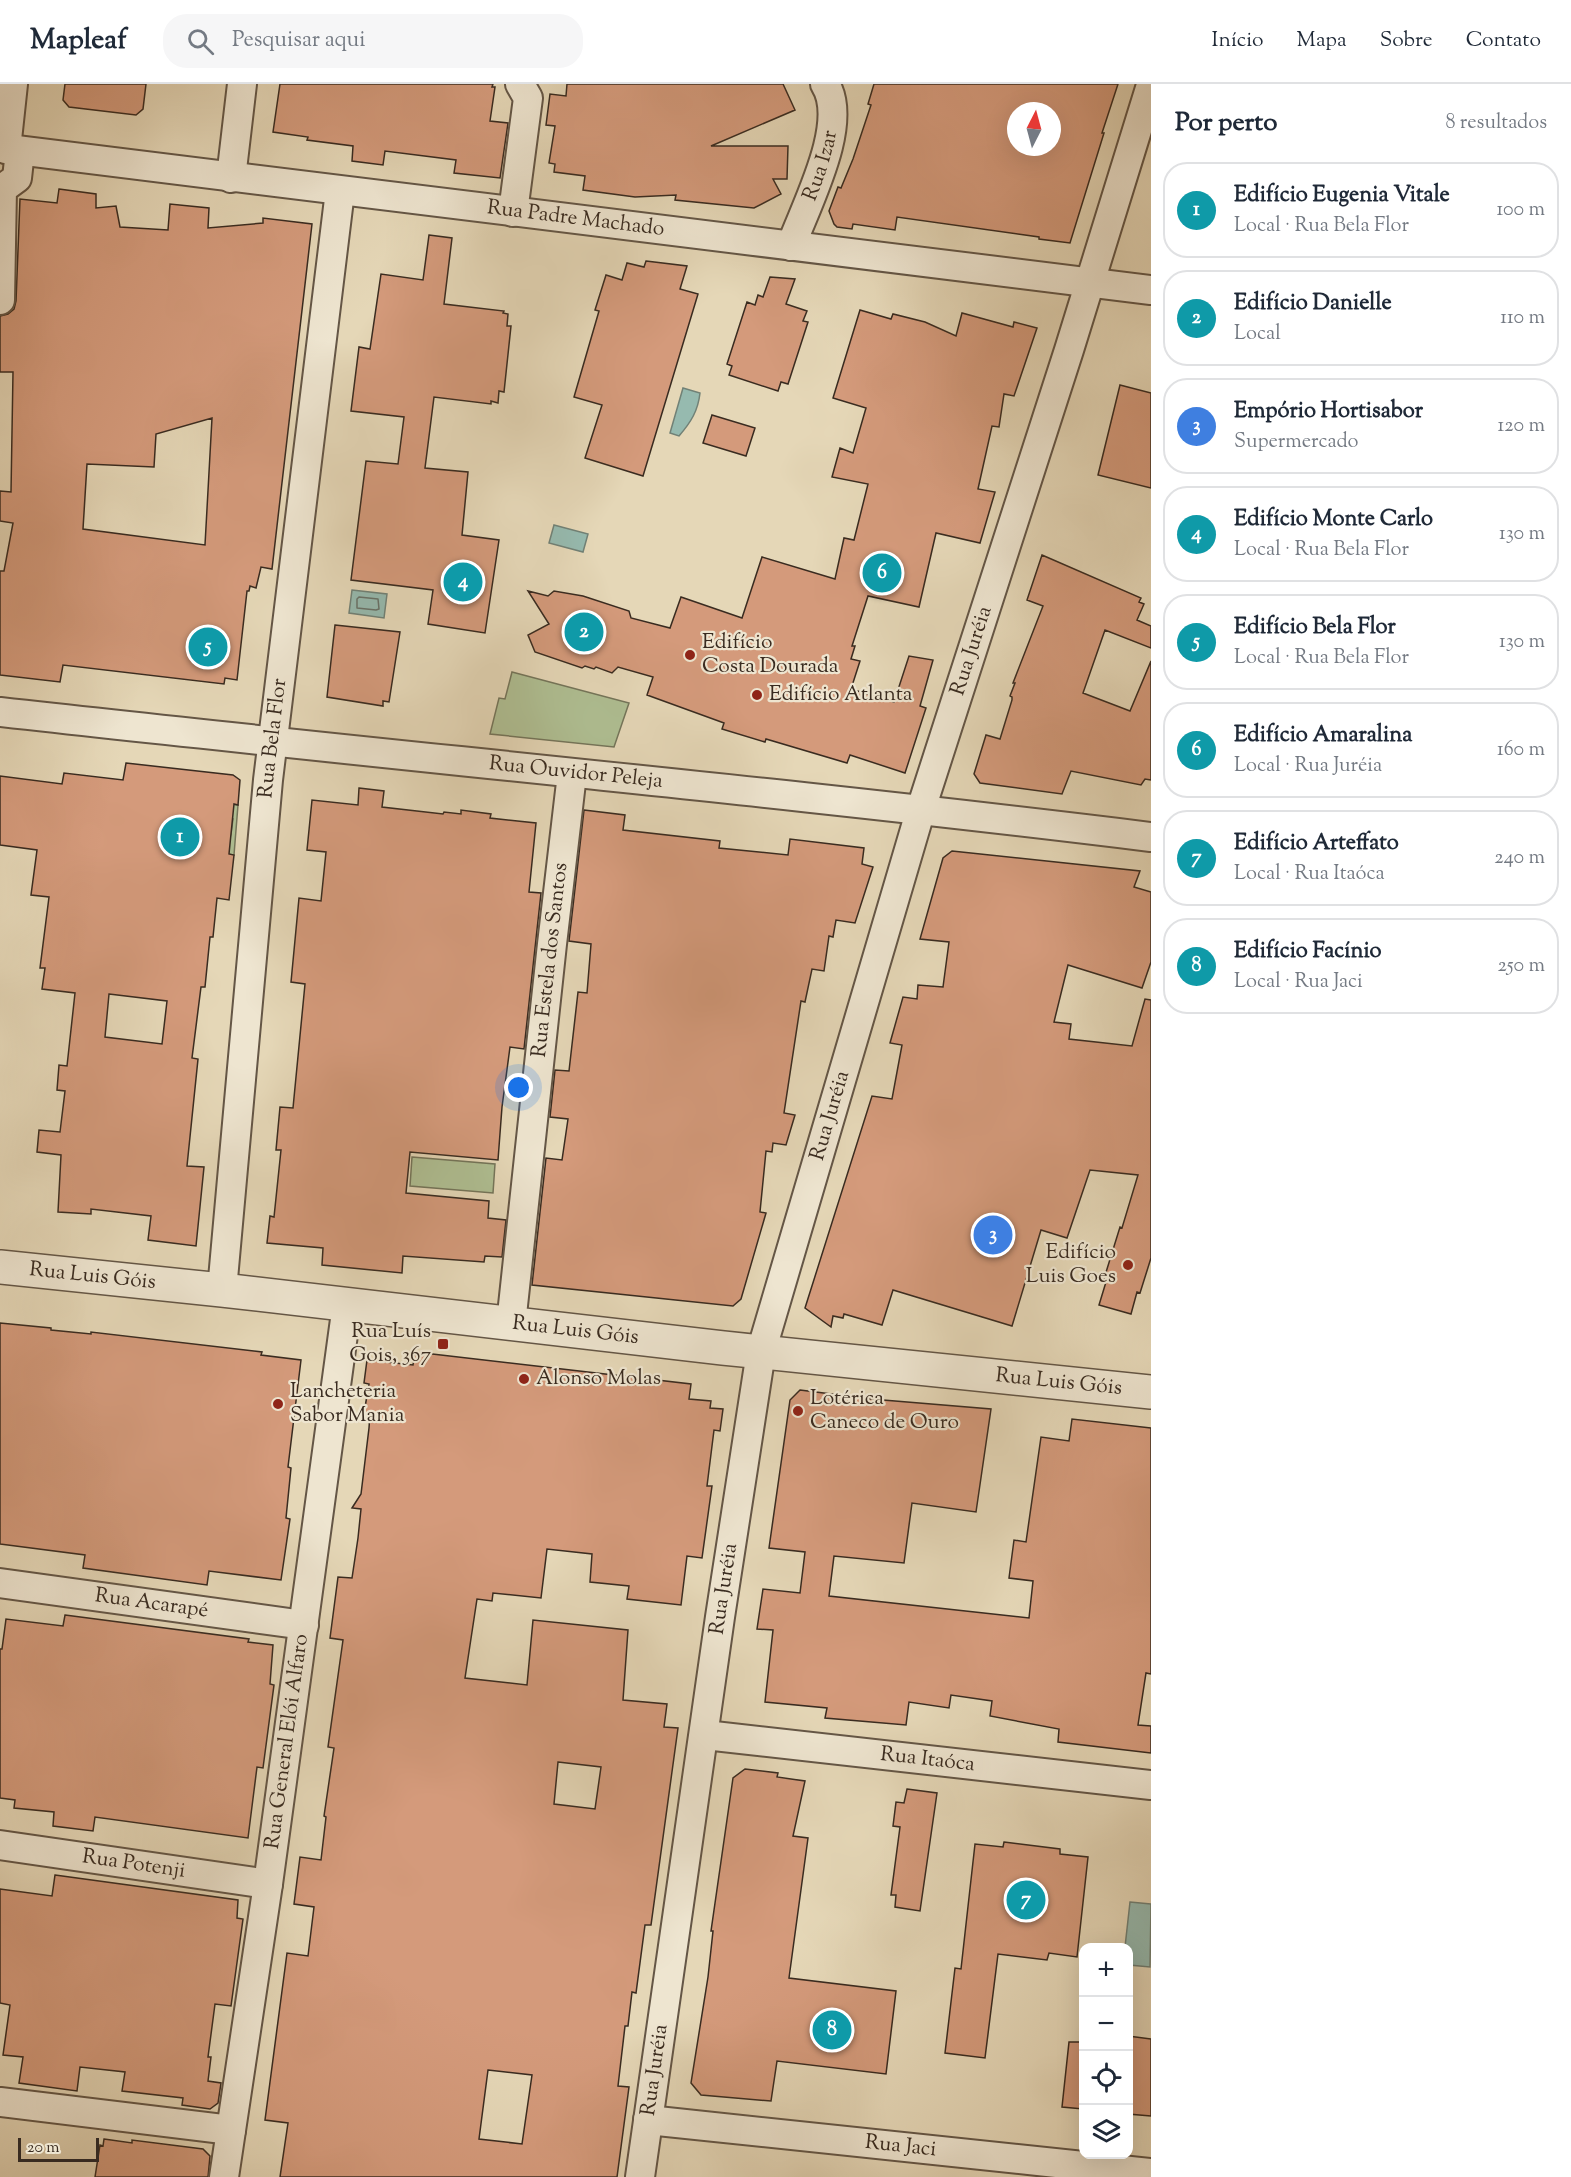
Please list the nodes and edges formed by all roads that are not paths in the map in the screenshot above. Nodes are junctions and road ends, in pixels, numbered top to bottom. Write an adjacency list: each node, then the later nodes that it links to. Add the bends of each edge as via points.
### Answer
1 (13, 84): 6 (street)
2 (242, 84): 7 (street)
3 (520, 84): 9 (street, via 528,98)
4 (825, 84): 10 (street, Rua Izar, via 833,103 832,131)
5 (1150, 85): 11 (street, Rua Juréia)
6 (9, 150): 7 (street, Rua Padre Machado); 13 (street, via 17,178 2,189)
7 (231, 178): 8 (street, Rua Padre Machado)
8 (340, 191): 9 (street, Rua Padre Machado); 15 (street, Rua Bela Flor)
9 (513, 212): 10 (street, Rua Padre Machado)
10 (791, 246): 11 (street, Rua Padre Machado)
11 (1089, 283): 12 (street, Rua Padre Machado); 17 (street, Rua Juréia)
12 (1151, 290)
13 (0, 300)
14 (0, 712): 15 (street, Rua Ouvidor Peleja)
15 (273, 742): 16 (street, Rua Ouvidor Peleja); 20 (street, Rua Bela Flor)
16 (572, 774): 17 (street, Rua Ouvidor Peleja); 22 (street, Rua Estela dos Santos)
17 (921, 809): 18 (street, Rua Ouvidor Peleja); 23 (street, Rua Juréia)
18 (1151, 837)
19 (0, 1267): 20 (street, Rua Luis Góis)
20 (222, 1290): 21 (street, Rua Luis Góis)
21 (347, 1305): 22 (street, Rua Luis Góis); 26 (street, Rua General Elói Alfaro)
22 (511, 1324): 23 (street, Rua Luis Góis)
23 (761, 1352): 24 (street, Rua Luis Góis); 27 (street, Rua Juréia)
24 (1151, 1392)
25 (0, 1583): 26 (street, Rua Acarapé)
26 (304, 1625): 30 (street, Rua General Elói Alfaro)
27 (705, 1735): 28 (street, Rua Itaóca); 32 (street, Rua Juréia)
28 (1151, 1785)
29 (0, 1845): 30 (street, Rua Potenji)
30 (268, 1884): 33 (street, Rua General Elói Alfaro)
31 (0, 2102): 33 (street)
32 (648, 2120): 34 (street, Rua Jaci); 36 (street, Rua Juréia)
33 (231, 2130): 35 (street, Rua General Elói Alfaro)
34 (1151, 2173)
35 (225, 2177)
36 (640, 2177)

